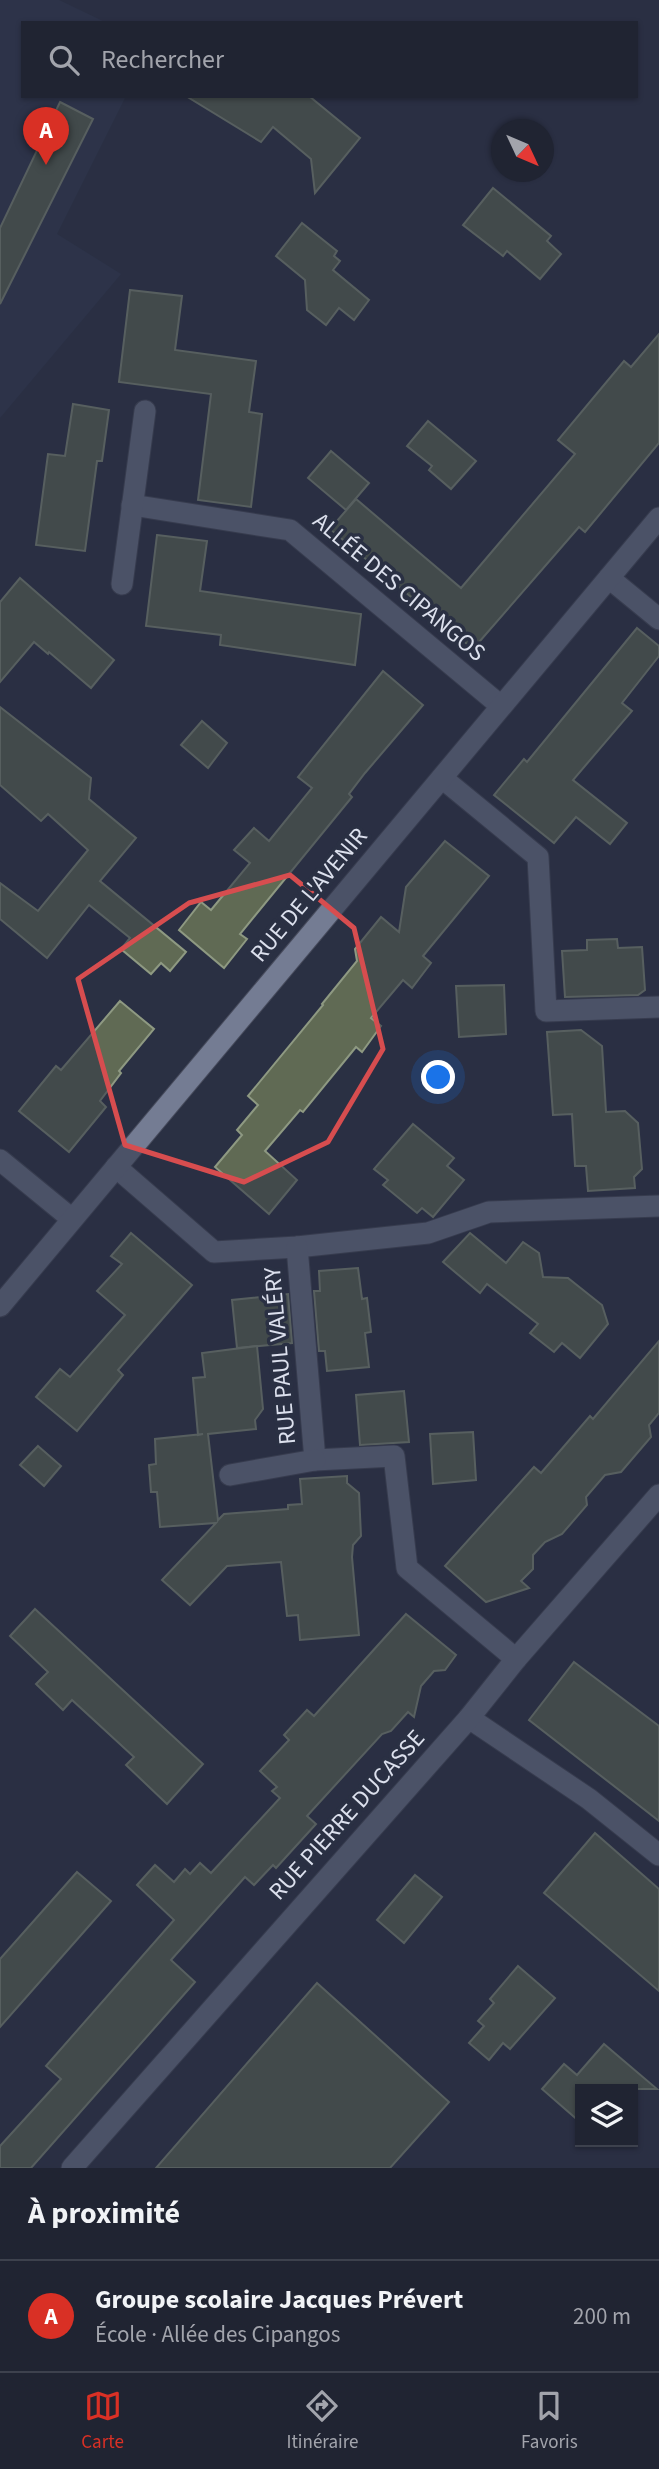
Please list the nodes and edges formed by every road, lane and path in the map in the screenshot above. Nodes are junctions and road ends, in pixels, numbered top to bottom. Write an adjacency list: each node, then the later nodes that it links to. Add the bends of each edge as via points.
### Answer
1 (145, 411): 2 (street)
2 (132, 505): 5 (street); 7 (street, ALLÉE DES CIPANGOS, via 290,530)
3 (659, 518): 4 (street, RUE DE L'AVENIR)
4 (609, 578): 6 (street); 7 (street, RUE DE L'AVENIR)
5 (122, 584)
6 (659, 619)
7 (501, 706): 8 (street, RUE DE L'AVENIR)
8 (442, 778): 9 (street, via 538,857 546,1011); 11 (street, RUE DE L'AVENIR)
9 (659, 1007)
10 (0, 1160): 13 (street)
11 (116, 1167): 13 (street, RUE DE L'AVENIR); 14 (street, via 214,1252)
12 (659, 1206): 14 (street, via 489,1212 428,1233)
13 (72, 1220): 15 (street, RUE DE L'AVENIR)
14 (297, 1247): 16 (street, RUE PAUL VALÉRY)
15 (0, 1306)
16 (315, 1460): 17 (street, RUE PAUL VALÉRY); 19 (street, RUE PAUL VALÉRY, via 394,1456 407,1568)
17 (230, 1475)
18 (659, 1495): 19 (street, RUE PIERRE DUCASSE)
19 (516, 1659): 20 (street, RUE PIERRE DUCASSE)
20 (469, 1718): 21 (street, via 589,1799); 22 (street, RUE PIERRE DUCASSE)
21 (659, 1855)
22 (72, 2168)

